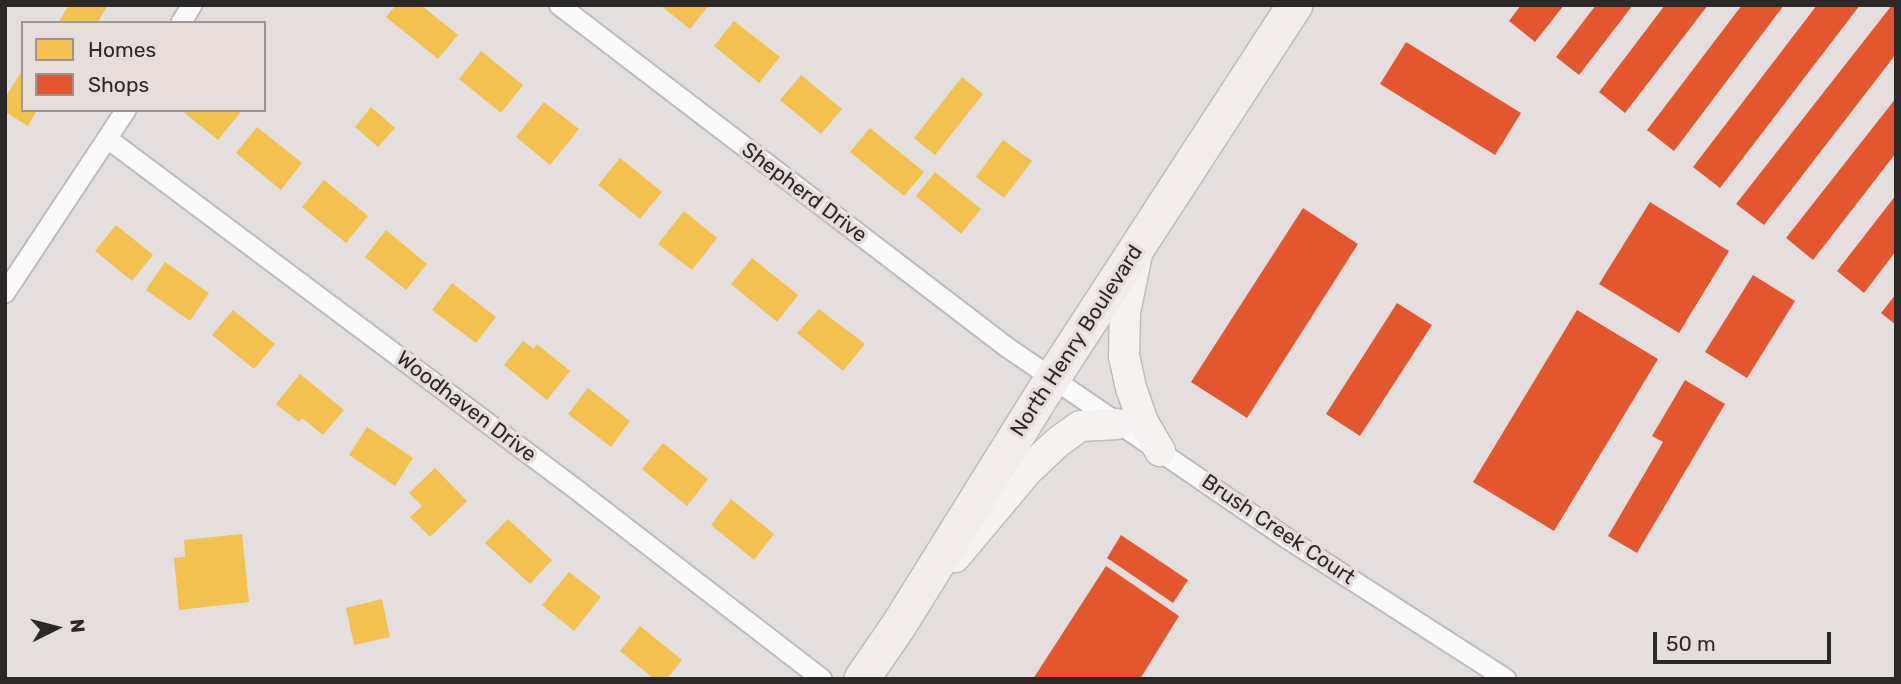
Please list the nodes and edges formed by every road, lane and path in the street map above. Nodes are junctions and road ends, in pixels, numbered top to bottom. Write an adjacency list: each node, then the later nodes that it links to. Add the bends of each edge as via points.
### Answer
1 (192, 5): 4 (street)
2 (559, 5): 9 (street, Shepherd Drive)
3 (1294, 5): 7 (highway, North Henry Boulevard)
4 (182, 21)
5 (125, 112): 6 (street)
6 (108, 139): 8 (street); 13 (street, Woodhaven Drive)
7 (1139, 244): 9 (highway, North Henry Boulevard); 11 (main road, via 1125,312 1124,356 1143,422)
8 (5, 293)
9 (1052, 379): 10 (street, Brush Creek Court); 12 (highway, North Henry Boulevard)
10 (1117, 424): 11 (street, Brush Creek Court); 12 (main road, via 1080,426 1058,442 1028,470)
11 (1160, 451): 15 (street, Brush Creek Court)
12 (899, 625): 14 (highway, North Henry Boulevard)
13 (822, 679)
14 (862, 679)
15 (1506, 679)

